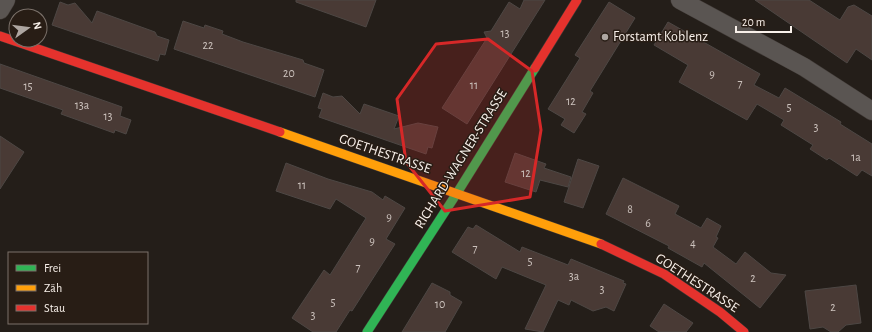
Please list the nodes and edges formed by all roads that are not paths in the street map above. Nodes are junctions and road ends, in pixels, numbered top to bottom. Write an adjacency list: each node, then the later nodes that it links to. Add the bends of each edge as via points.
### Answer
1 (6, 0): 4 (street)
2 (577, 0): 7 (street, RICHARD-WAGNER-STRASSE)
3 (680, 0): 6 (street, via 804,67)
4 (0, 10)
5 (0, 36): 7 (street, GOETHESTRASSE)
6 (872, 111)
7 (457, 193): 8 (street, RICHARD-WAGNER-STRASSE); 9 (street, GOETHESTRASSE, via 596,241 664,274 720,312)
8 (367, 332)
9 (744, 332)

